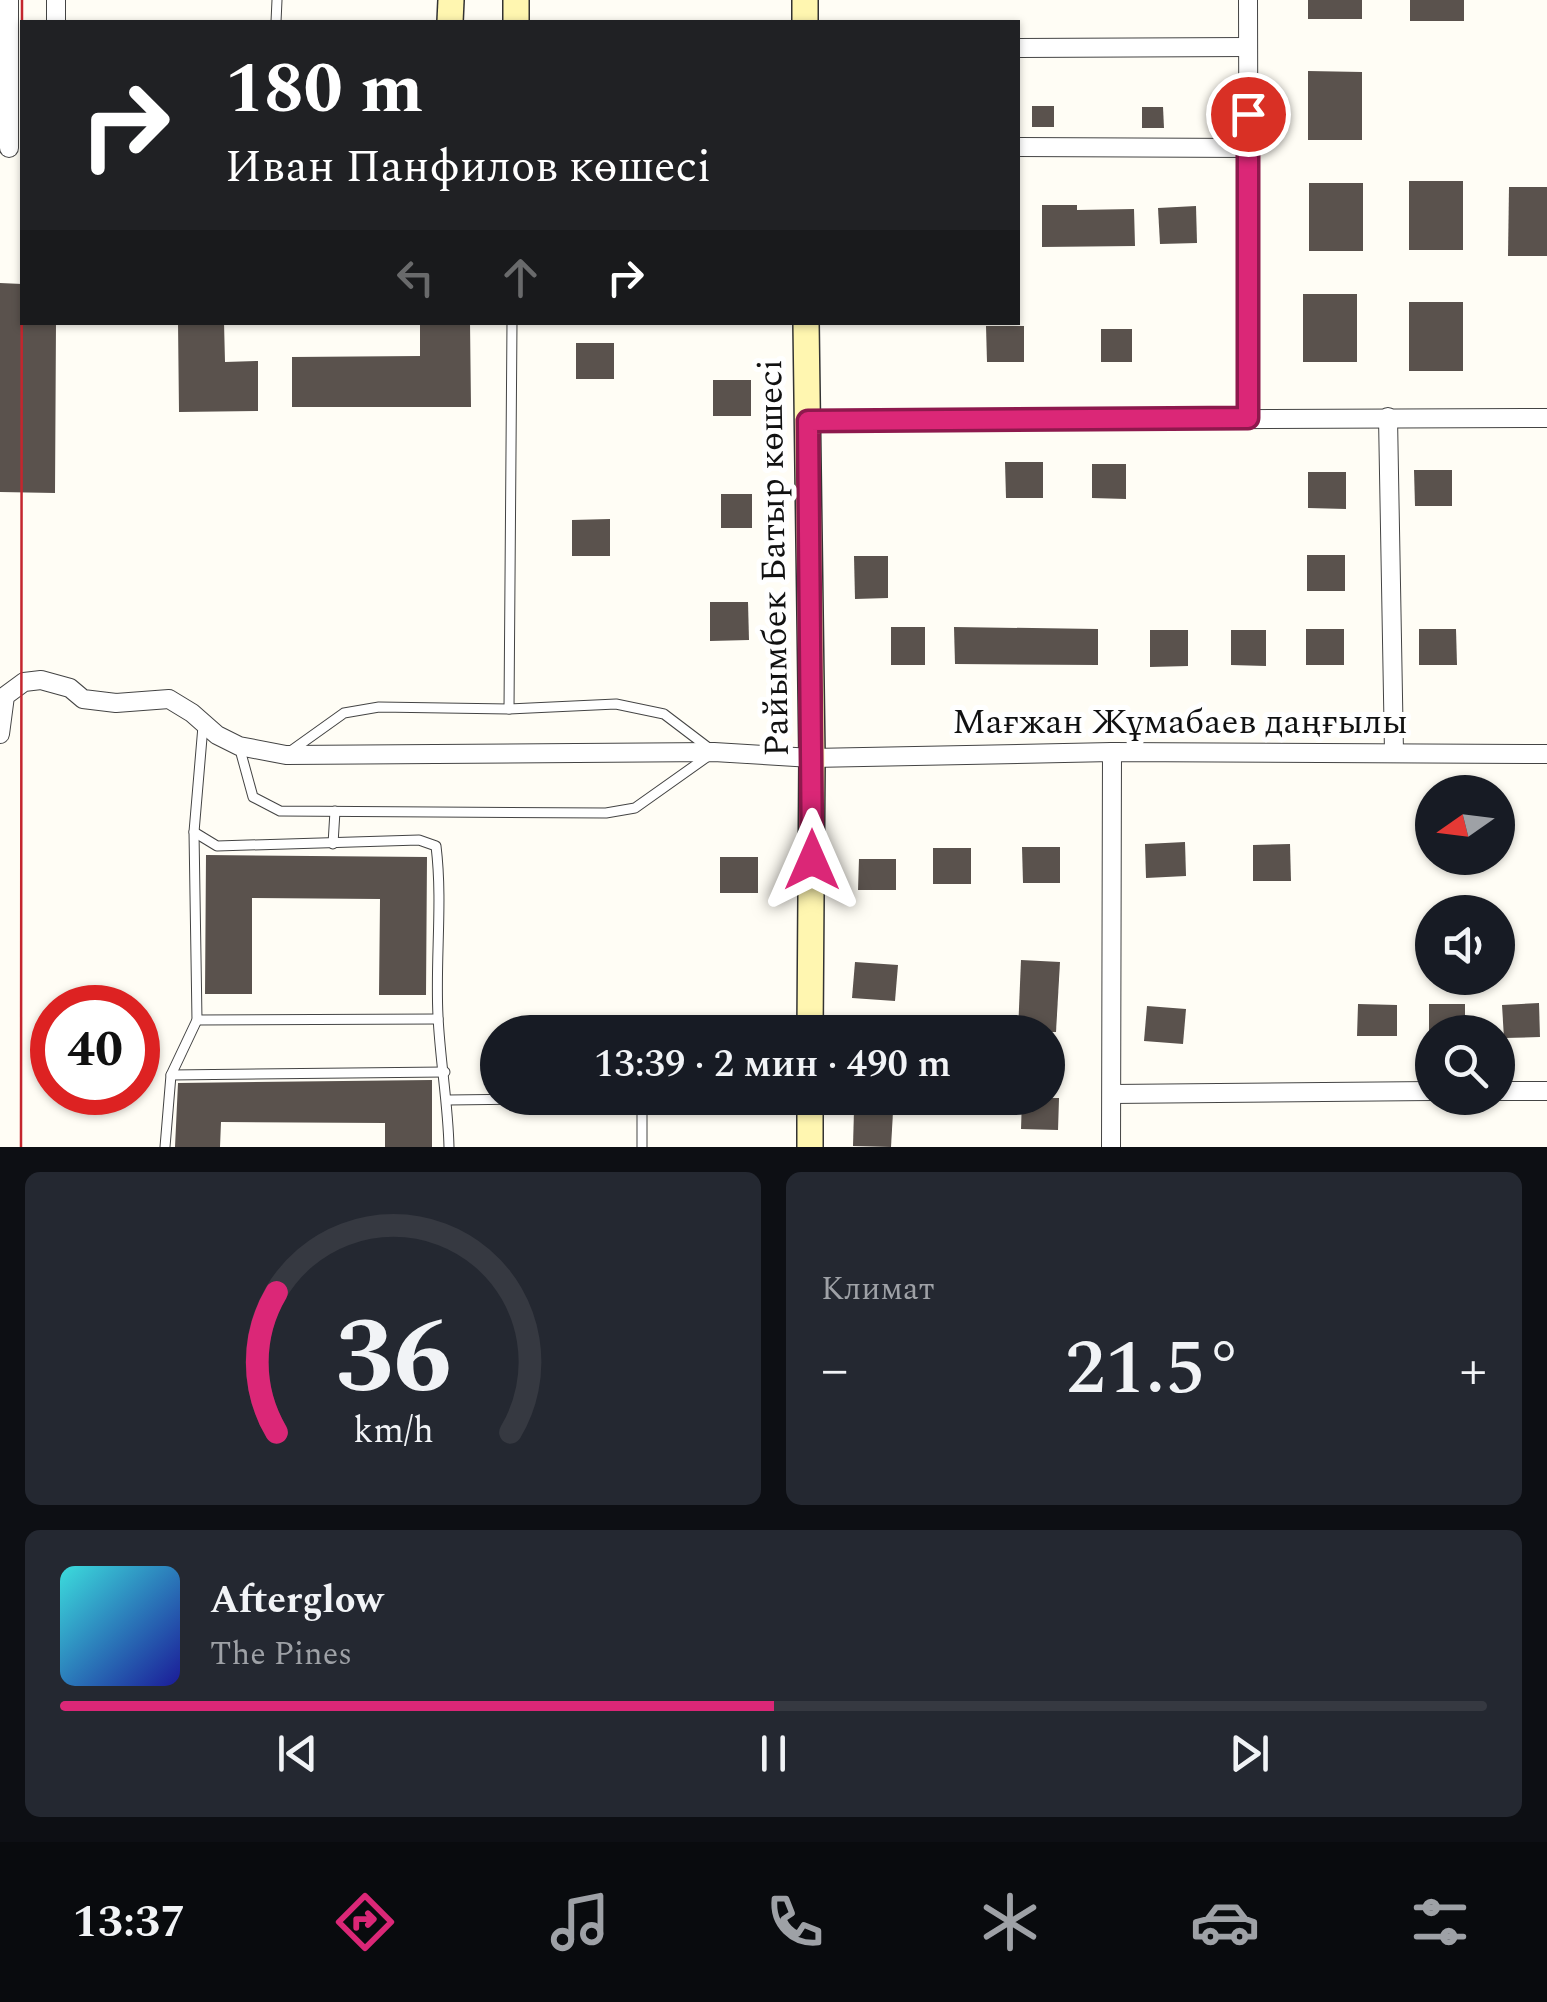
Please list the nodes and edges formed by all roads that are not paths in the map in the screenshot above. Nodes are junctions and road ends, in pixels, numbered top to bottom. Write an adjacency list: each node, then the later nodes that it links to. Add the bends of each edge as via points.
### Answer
1 (9, 0): 3 (street)
2 (1248, 0): 4 (street)
3 (11, 44): 6 (street)
4 (1248, 47): 5 (street); 8 (street)
5 (1020, 48)
6 (10, 147)
7 (1020, 147): 8 (street)
8 (1249, 148): 12 (street)
9 (512, 325): 15 (lane)
10 (806, 325): 14 (street, Райымбек Батыр көшесі)
11 (1388, 417): 12 (street); 13 (street); 21 (street)
12 (1248, 418): 14 (street)
13 (1547, 418)
14 (808, 421): 24 (street, Райымбек Батыр көшесі)
15 (509, 709): 19 (lane, via 616,704 664,714); 23 (lane, via 379,706 344,713)
16 (203, 723): 17 (street, via 168,699 83,699 41,680 24,682 5,696); 18 (street); 26 (lane)
17 (0, 734)
18 (239, 746): 23 (street, Мағжан Жұмабаев даңғылы); 25 (lane, via 253,798 280,811)
19 (714, 752): 23 (street, Мағжан Жұмабаев даңғылы); 24 (street, Мағжан Жұмабаев даңғылы); 25 (lane, via 635,808 606,813)
20 (1112, 752): 21 (street, Мағжан Жұмабаев даңғылы); 24 (street, Мағжан Жұмабаев даңғылы); 36 (street)
21 (1394, 752): 22 (street, Мағжан Жұмабаев даңғылы)
22 (1547, 754)
23 (286, 755)
24 (812, 758): 28 (street, Райымбек Батыр көшесі)
25 (335, 812): 27 (lane)
26 (194, 832): 27 (lane, via 217,846); 30 (lane)
27 (333, 844): 29 (lane, via 420,840 436,846)
28 (810, 1015)
29 (438, 1019): 30 (lane); 31 (lane)
30 (197, 1020): 32 (lane)
31 (445, 1072): 32 (lane); 37 (lane)
32 (171, 1075): 41 (lane)
33 (1547, 1090): 35 (street)
34 (1415, 1091): 36 (street)
35 (1515, 1091)
36 (1112, 1094): 45 (street)
37 (448, 1100): 38 (lane); 42 (lane)
38 (480, 1100)
39 (642, 1115): 43 (lane)
40 (810, 1115): 44 (street)
41 (165, 1147)
42 (450, 1147)
43 (642, 1147)
44 (810, 1147)
45 (1111, 1147)

